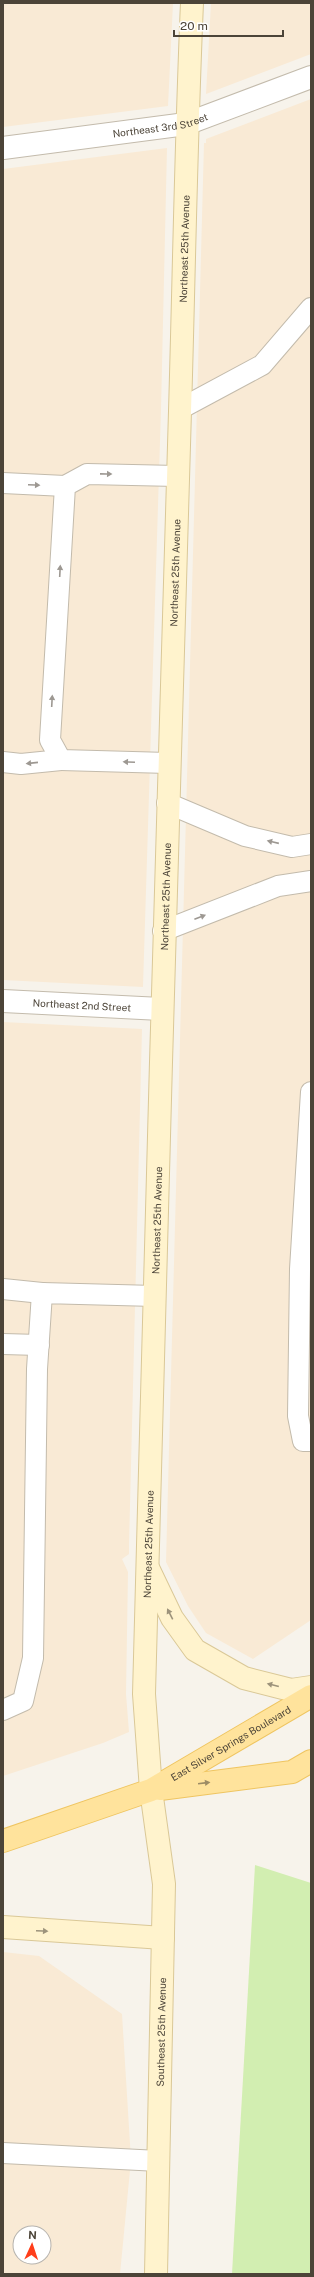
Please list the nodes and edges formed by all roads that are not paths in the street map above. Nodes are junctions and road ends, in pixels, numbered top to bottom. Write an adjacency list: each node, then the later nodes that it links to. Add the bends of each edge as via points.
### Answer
1 (192, 3): 3 (main road, Northeast 25th Avenue)
2 (311, 77): 3 (street, Northeast 3rd Street)
3 (186, 124): 4 (street, Northeast 3rd Street); 6 (main road, Northeast 25th Avenue)
4 (3, 148)
5 (311, 308): 6 (lane, via 262,365)
6 (180, 409): 7 (main road, Northeast 25th Avenue)
7 (177, 476): 9 (lane, one-way to 7, via 87,474); 12 (main road, Northeast 25th Avenue)
8 (3, 483): 9 (lane, one-way to 9)
9 (65, 486): 10 (lane, one-way to 9, via 50,740)
10 (61, 760): 11 (lane, one-way to 11, via 21,764); 12 (lane, one-way to 10)
11 (3, 762)
12 (168, 764): 13 (main road, Northeast 25th Avenue)
13 (167, 803): 14 (lane, one-way to 13, via 292,847 245,836); 16 (main road, Northeast 25th Avenue)
14 (311, 844)
15 (311, 880): 16 (lane, one-way to 15, via 278,886)
16 (163, 931): 18 (main road, Northeast 25th Avenue)
17 (3, 1001): 18 (street, Northeast 2nd Street)
18 (161, 1009): 22 (main road, Northeast 25th Avenue)
19 (311, 1092): 25 (lane, via 300,1269 298,1416 303,1441)
20 (3, 1289): 21 (lane)
21 (42, 1293): 22 (lane); 24 (lane)
22 (155, 1296): 26 (main road, Northeast 25th Avenue)
23 (3, 1344): 24 (lane)
24 (39, 1345): 29 (lane, via 33,1658 23,1701)
25 (311, 1441)
26 (147, 1567): 27 (main road, one-way to 26, via 291,1690 244,1678 195,1650 172,1618); 31 (main road, Northeast 25th Avenue, via 144,1694)
27 (311, 1688)
28 (311, 1696): 31 (main road, East Silver Springs Boulevard)
29 (3, 1710)
30 (311, 1761): 31 (main road, East Silver Springs Boulevard, one-way to 30, via 292,1772)
31 (151, 1790): 32 (main road, East Silver Springs Boulevard); 34 (main road, Southeast 25th Avenue, via 164,1884)
32 (3, 1841)
33 (3, 1928): 34 (main road, one-way to 34)
34 (163, 1938): 36 (main road, Southeast 25th Avenue)
35 (3, 2153): 36 (lane)
36 (158, 2161): 37 (main road, Southeast 25th Avenue)
37 (156, 2274)

